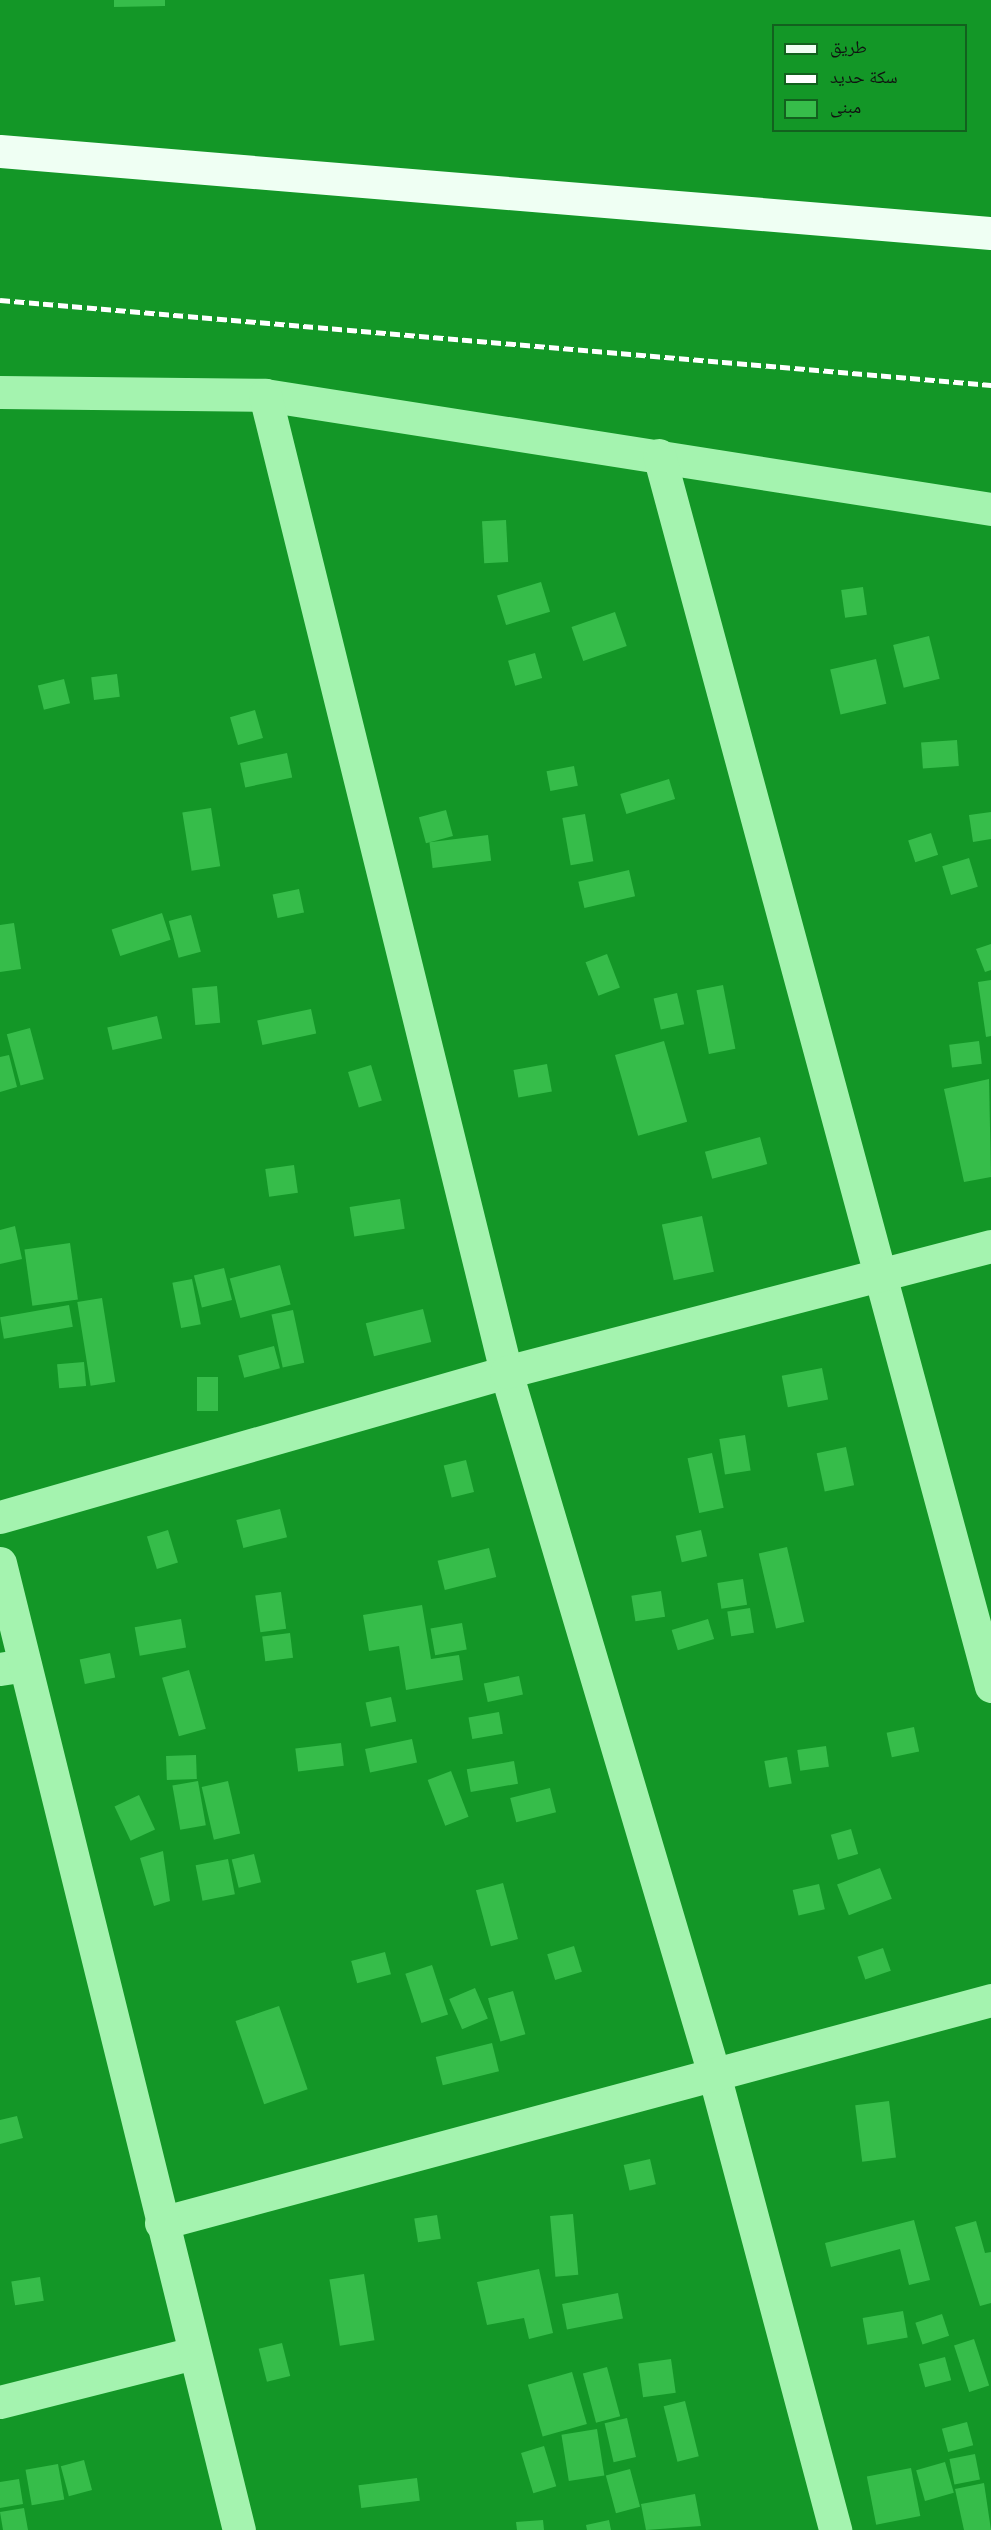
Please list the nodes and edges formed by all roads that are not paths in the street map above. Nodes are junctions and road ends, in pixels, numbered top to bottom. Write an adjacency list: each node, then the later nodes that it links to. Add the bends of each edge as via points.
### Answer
1 (0, 151): 2 (main road)
2 (991, 233)
3 (0, 392): 4 (street)
4 (265, 395): 5 (street); 9 (street)
5 (659, 455): 6 (street); 8 (street)
6 (991, 509)
7 (991, 1246): 8 (street)
8 (877, 1276): 9 (street); 13 (street)
9 (506, 1371): 10 (street); 15 (street)
10 (0, 1517)
11 (0, 1563): 12 (street)
12 (12, 1667): 16 (street)
13 (991, 1686)
14 (991, 2000): 15 (street)
15 (714, 2074): 16 (street); 20 (street)
16 (161, 2223): 17 (street)
17 (194, 2353): 18 (street); 19 (street)
18 (0, 2402)
19 (239, 2530)
20 (835, 2530)

